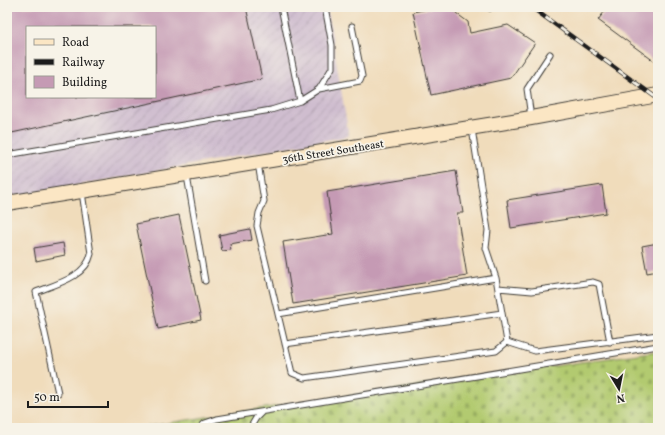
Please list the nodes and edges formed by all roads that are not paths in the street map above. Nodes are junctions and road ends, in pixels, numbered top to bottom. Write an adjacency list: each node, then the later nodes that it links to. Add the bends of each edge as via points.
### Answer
1 (281, 7): 7 (lane)
2 (325, 7): 5 (lane, via 332,46 332,68)
3 (352, 26): 5 (lane, via 362,76 360,81)
4 (550, 54): 8 (lane, via 527,89)
5 (318, 89): 7 (lane)
6 (658, 95): 8 (street, 36th Street Southeast)
7 (300, 101): 10 (lane, via 271,110)
8 (531, 118): 9 (street, 36th Street Southeast)
9 (472, 128): 11 (street, 36th Street Southeast); 15 (lane, via 488,230 486,248)
10 (7, 155)
11 (258, 163): 12 (street, 36th Street Southeast); 19 (lane, via 264,201 257,226)
12 (186, 175): 13 (street, 36th Street Southeast); 16 (lane)
13 (82, 192): 14 (street, 36th Street Southeast); 25 (lane, via 91,254 89,262 71,278 36,292)
14 (7, 203)
15 (496, 278): 17 (lane); 19 (lane)
16 (205, 281)
17 (498, 288): 18 (lane); 22 (lane, via 532,291 593,282 599,284)
18 (502, 313): 21 (lane); 23 (lane)
19 (278, 314): 23 (lane)
20 (658, 335): 22 (lane)
21 (507, 342): 22 (lane, via 535,351); 23 (lane, via 496,351 304,378 292,373)
22 (610, 342)
23 (285, 344)
24 (658, 346): 26 (lane)
25 (58, 393)
26 (263, 411): 27 (lane, via 217,419); 28 (lane)
27 (200, 428)
28 (250, 428)

